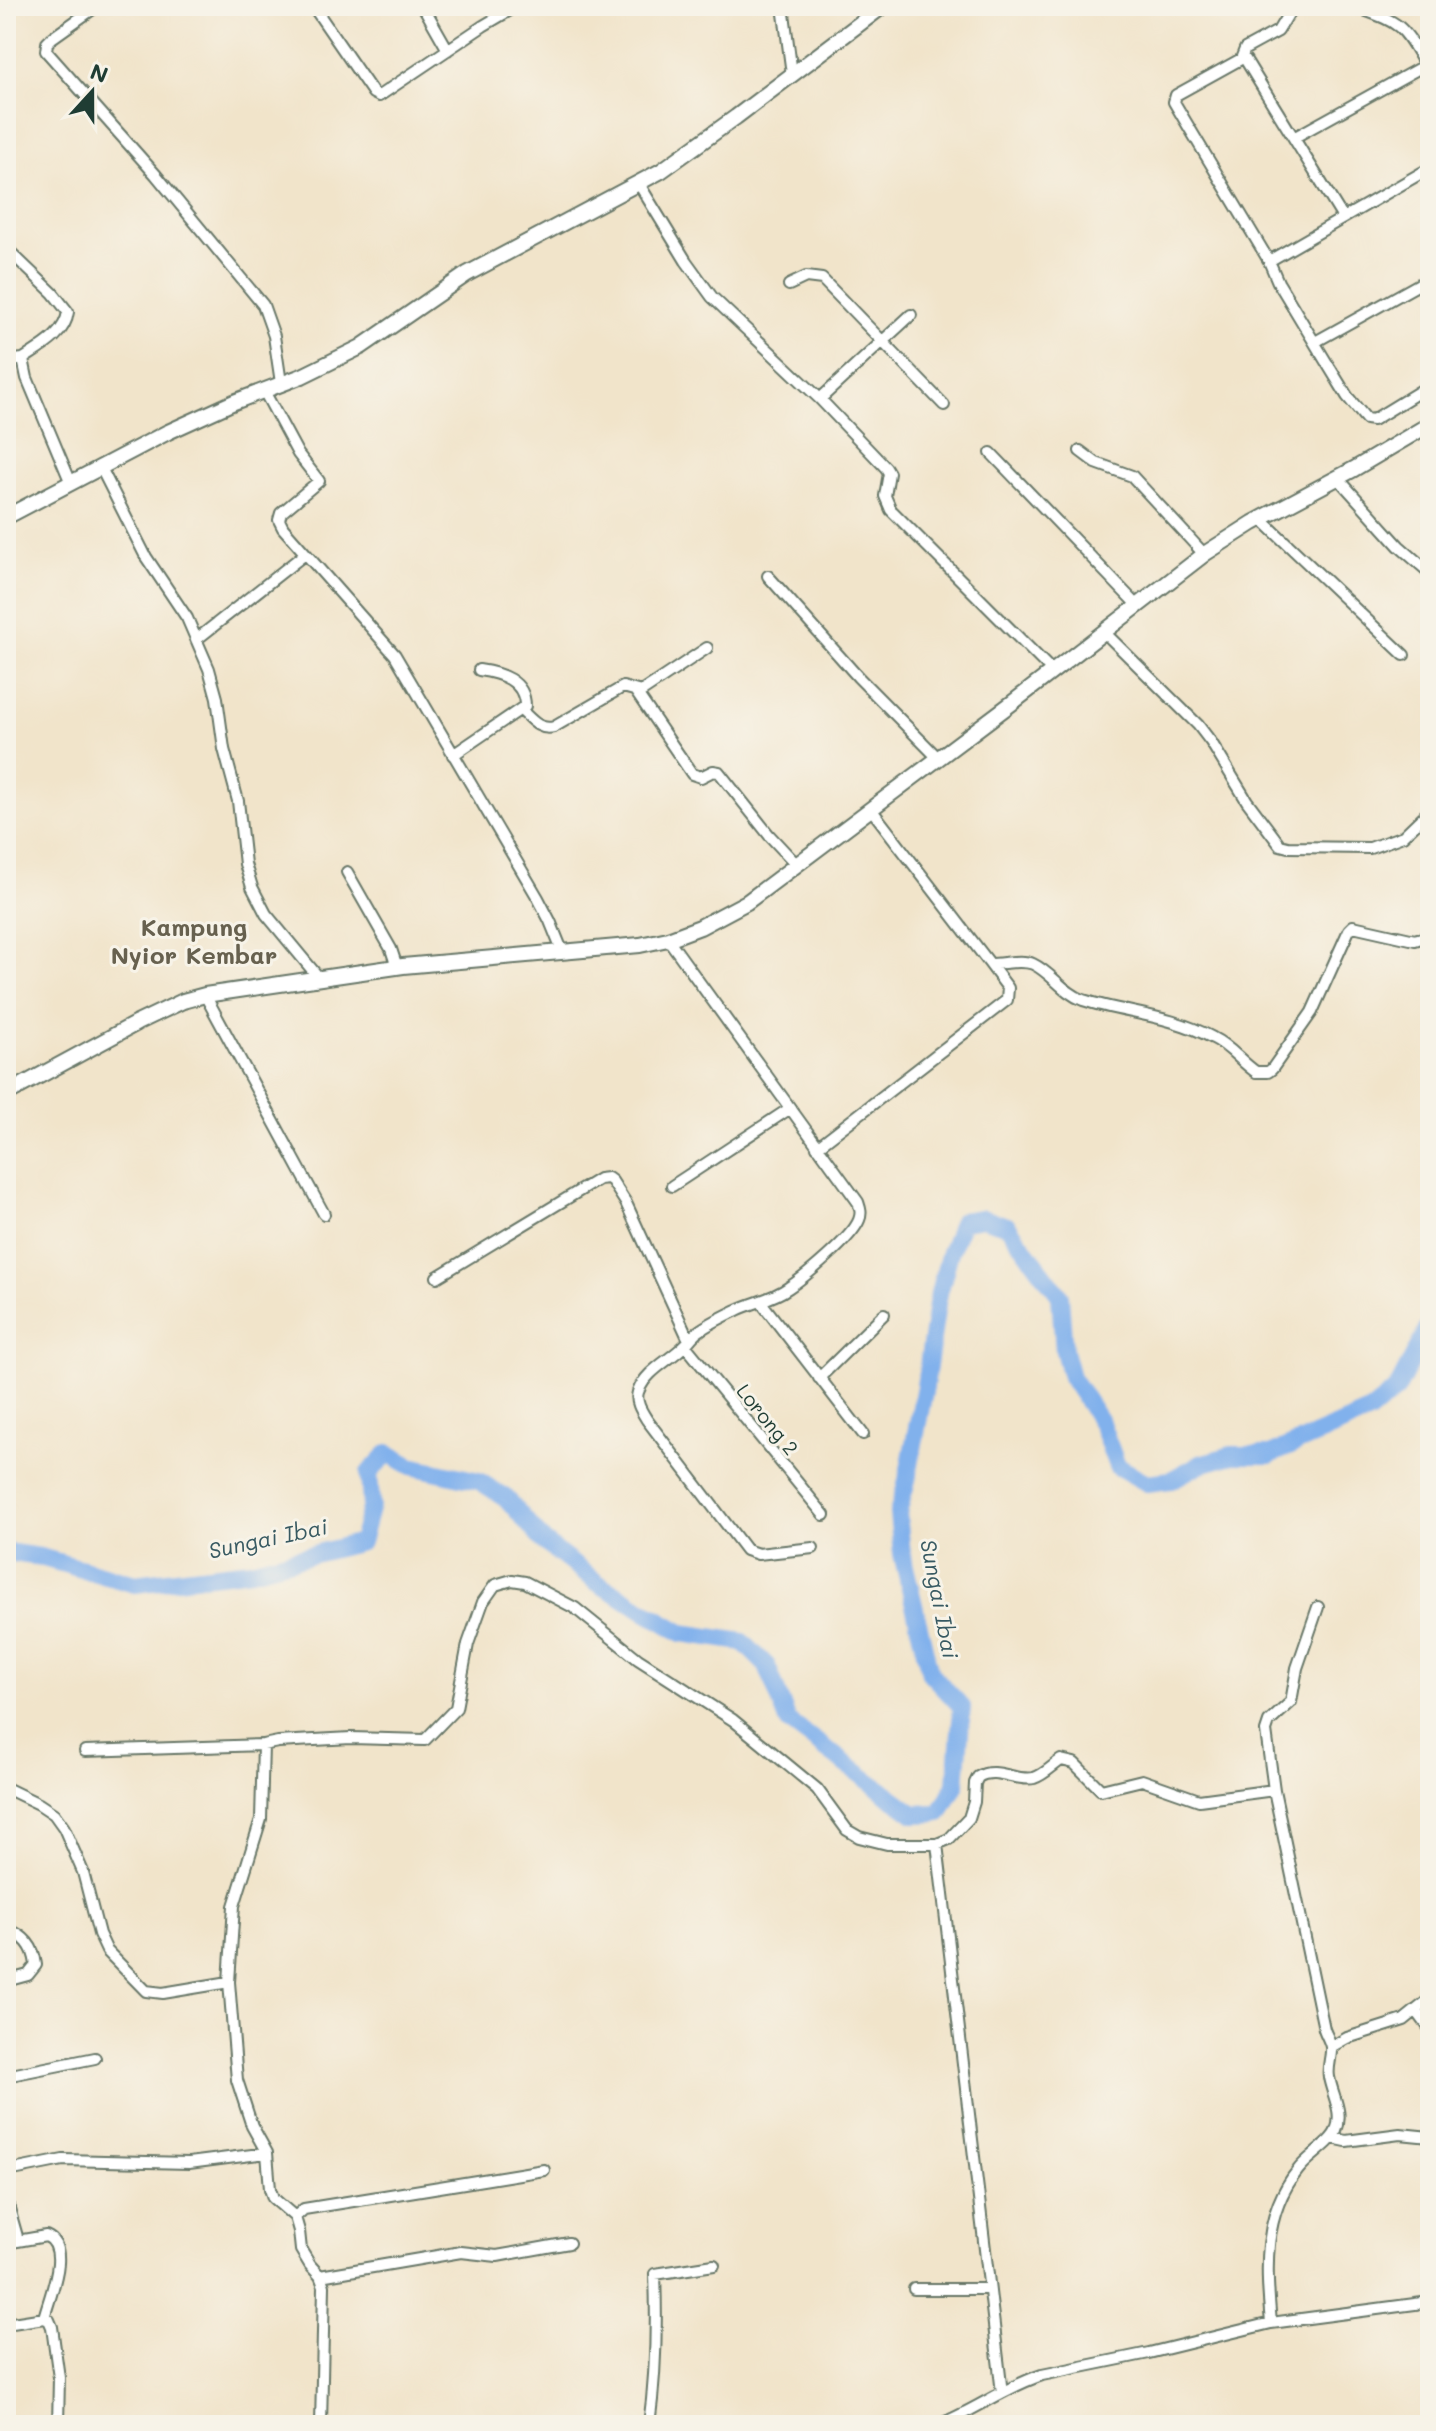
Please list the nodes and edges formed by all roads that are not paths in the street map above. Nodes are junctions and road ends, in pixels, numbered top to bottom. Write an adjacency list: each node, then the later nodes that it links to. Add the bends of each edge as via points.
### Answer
1 (313, 6): 9 (street, via 379,96)
2 (423, 6): 9 (street)
3 (517, 6): 9 (street)
4 (783, 6): 12 (street)
5 (883, 6): 12 (main road)
6 (1293, 6): 10 (street, via 1278,31 1245,49)
7 (1353, 6): 11 (street, via 1401,26)
8 (96, 7): 26 (street, via 52,38 46,51 263,305)
9 (448, 50)
10 (1241, 59): 13 (street); 18 (street, via 1176,95 1174,102)
11 (1428, 68): 13 (street)
12 (792, 74): 15 (main road)
13 (1295, 137): 16 (street)
14 (1430, 168): 16 (street)
15 (639, 184): 26 (main road, via 467,274 361,347); 29 (street, via 705,289)
16 (1343, 218): 18 (street)
17 (6, 248): 24 (street, via 68,312 58,334)
18 (1269, 261): 23 (street)
19 (1430, 278): 23 (street)
20 (789, 285): 22 (street, via 806,277 822,279)
21 (911, 315): 22 (street)
22 (883, 342): 29 (street); 30 (street)
23 (1315, 342): 27 (street, via 1347,396 1369,421)
24 (23, 359): 25 (street); 36 (street)
25 (6, 361)
26 (281, 383): 28 (main road)
27 (1430, 385)
28 (264, 391): 34 (main road); 39 (street, via 319,481 279,516)
29 (820, 399): 49 (street, via 889,473 885,496 891,510)
30 (944, 405)
31 (1430, 424): 35 (main road)
32 (1080, 451): 40 (street, via 1132,476)
33 (991, 453): 43 (street)
34 (100, 466): 36 (main road); 45 (street, via 146,557)
35 (1337, 477): 38 (main road); 41 (street, via 1388,536)
36 (71, 483): 37 (main road)
37 (6, 517)
38 (1261, 519): 40 (main road); 47 (street)
39 (305, 554): 45 (street); 52 (street, via 395,655)
40 (1204, 554): 43 (main road)
41 (1430, 573)
42 (768, 576): 53 (street)
43 (1138, 606): 44 (main road)
44 (1104, 632): 49 (main road); 55 (street, via 1198,725 1280,845 1370,848 1403,836)
45 (197, 639): 63 (street, via 217,698 249,881 266,914)
46 (707, 648): 50 (street)
47 (1404, 655)
48 (479, 670): 51 (street, via 515,683 525,699)
49 (1053, 672): 53 (main road)
50 (636, 692): 51 (street, via 623,687 547,729); 56 (street, via 692,774 719,772)
51 (521, 710): 52 (street)
52 (453, 755): 60 (street, via 545,910)
53 (938, 758): 54 (main road)
54 (871, 809): 56 (main road); 61 (street)
55 (1430, 810)
56 (797, 865): 59 (main road, via 747,902)
57 (347, 872): 62 (street)
58 (1430, 928): 61 (street, via 1415,940 1353,926 1312,1012 1272,1069 1263,1073 1223,1043 1183,1024 1083,999 1034,965)
59 (668, 939): 60 (main road); 66 (street)
60 (563, 953): 62 (main road)
61 (990, 964): 67 (street, via 1008,988 1007,1000)
62 (397, 967): 63 (main road)
63 (319, 978): 64 (main road)
64 (205, 995): 65 (main road, via 146,1018); 69 (street)
65 (6, 1094)
66 (789, 1109): 67 (street); 68 (street)
67 (817, 1147): 71 (street, via 858,1202 859,1222 807,1274)
68 (672, 1186)
69 (324, 1214)
70 (437, 1277): 73 (street, Lorong 2, via 608,1178 626,1203)
71 (761, 1302): 73 (street, via 698,1331); 74 (street)
72 (884, 1314): 74 (street)
73 (687, 1343): 76 (street, Lorong 2); 77 (street, via 645,1382 638,1392 640,1409 746,1550 758,1554)
74 (819, 1378): 75 (street)
75 (863, 1434)
76 (824, 1515)
77 (813, 1548)
78 (1318, 1607): 82 (street, via 1291,1702 1267,1726)
79 (263, 1745): 80 (street); 83 (street, via 351,1738 425,1740 453,1712 483,1602 495,1585 525,1582 575,1608 638,1659 733,1720 817,1789 847,1830 887,1844); 86 (street, via 261,1819 234,1906)
80 (85, 1751)
81 (6, 1788): 86 (street, via 54,1814 64,1828 107,1951 146,1991)
82 (1274, 1790): 83 (street, via 1199,1800 1142,1780 1101,1790 1074,1763 1061,1760 1032,1779 990,1773 978,1777 969,1818); 90 (street)
83 (937, 1844): 106 (street)
84 (6, 1929): 85 (street, via 31,1946 36,1965 28,1975)
85 (6, 1981)
86 (229, 1982): 95 (street, via 237,2080)
87 (1430, 1999): 88 (street)
88 (1416, 2010): 89 (street); 90 (street, via 1404,2020)
89 (1430, 2029)
90 (1331, 2047): 94 (street, via 1329,2078 1339,2122)
91 (95, 2058): 92 (street)
92 (6, 2076)
93 (1430, 2137): 94 (street)
94 (1332, 2138): 109 (street, via 1301,2165 1278,2201 1267,2260)
95 (267, 2153): 97 (street, via 189,2163 63,2160); 99 (street, via 273,2198)
96 (544, 2170): 99 (street, via 304,2209)
97 (6, 2176)
98 (6, 2198): 100 (street)
99 (295, 2217): 104 (street, via 301,2250)
100 (18, 2240): 101 (street); 108 (street, via 46,2236 59,2250)
101 (6, 2243)
102 (569, 2243): 104 (street, via 497,2256 461,2252)
103 (714, 2265): 114 (street, via 655,2274 657,2338)
104 (320, 2276): 113 (street)
105 (914, 2289): 106 (street)
106 (989, 2289): 111 (street)
107 (1430, 2302): 109 (street)
108 (44, 2318): 110 (street); 112 (street, via 52,2327 59,2378)
109 (1271, 2323): 111 (street, via 1042,2375)
110 (6, 2324)
111 (1002, 2393): 115 (street)
112 (58, 2425)
113 (321, 2425)
114 (649, 2425)
115 (938, 2425)

